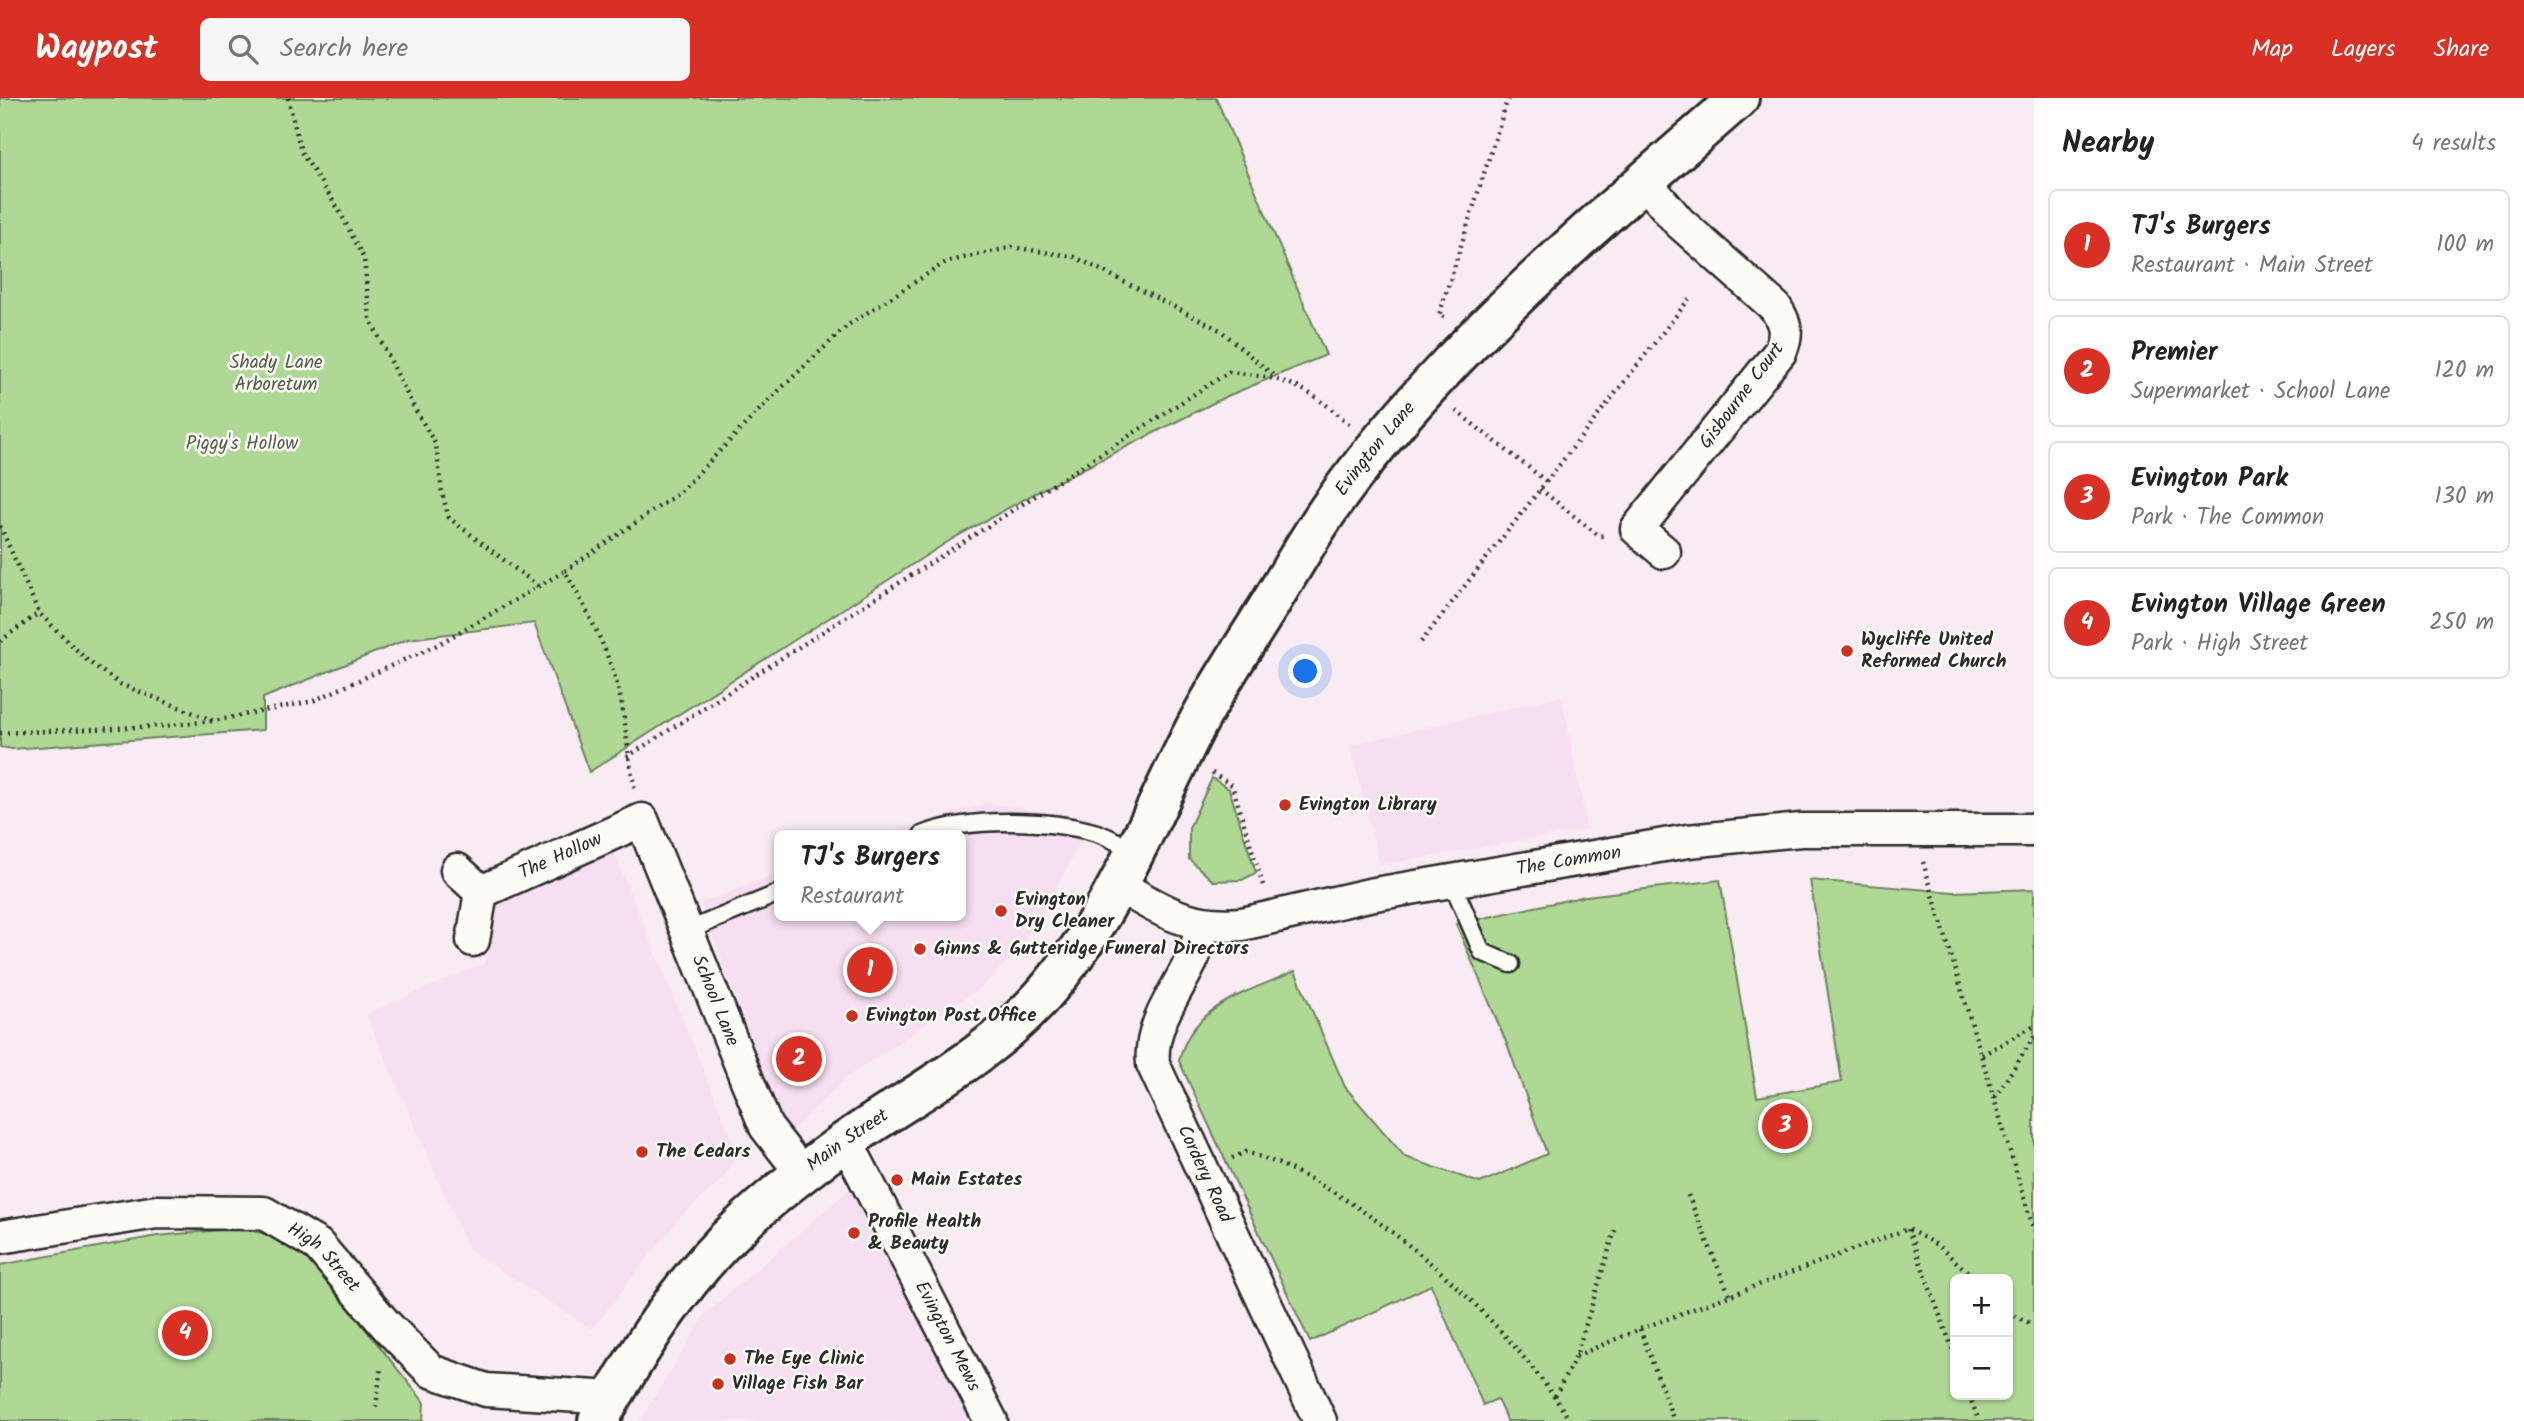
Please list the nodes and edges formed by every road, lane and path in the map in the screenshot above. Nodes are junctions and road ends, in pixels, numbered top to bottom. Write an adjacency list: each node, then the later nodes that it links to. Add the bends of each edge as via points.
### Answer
1 (288, 98): 16 (path, via 301,152 364,259 370,319 436,445 449,518)
2 (1508, 98): 6 (path, via 1439,315)
3 (1739, 98): 4 (main road, Evington Lane)
4 (1644, 181): 6 (main road, Evington Lane); 13 (street, Gisbourne Court, via 1679,222 1774,307 1785,322 1786,336 1780,352)
5 (1689, 299): 10 (path)
6 (1480, 331): 9 (main road, Evington Lane)
7 (1275, 377): 9 (path, via 1317,396); 15 (path, via 1220,330 1075,257 1012,247 946,262 848,324 679,493); 23 (path, via 1229,372)
8 (1458, 412): 10 (path)
9 (1376, 449): 22 (main road, Evington Lane, via 1331,506)
10 (1546, 481): 11 (path)
11 (1540, 489): 13 (path, via 1599,536); 19 (path)
12 (0, 526): 17 (path)
13 (1637, 529): 14 (street)
14 (1664, 552)
15 (565, 571): 16 (path); 23 (path, via 596,627 620,696)
16 (538, 586): 20 (path, via 437,645 313,701)
17 (39, 613): 18 (path); 20 (path, via 88,661 120,684)
18 (0, 641)
19 (1421, 642)
20 (214, 721): 21 (path)
21 (0, 733)
22 (1182, 755): 28 (main road, Evington Lane); 33 (path, via 1232,785)
23 (627, 757): 24 (path)
24 (642, 820): 31 (street, The Hollow); 35 (street, School Lane)
25 (1913, 828): 27 (street, The Common); 30 (street, The Common, via 1801,830 1688,841); 40 (path)
26 (935, 830): 28 (lane, via 985,821 1098,834)
27 (2034, 830)
28 (1127, 869): 34 (street, The Common, via 1169,915); 42 (main road, Main Street, via 1083,947 1040,999 954,1073)
29 (457, 870): 31 (street)
30 (1451, 880): 33 (street, The Common); 37 (lane, via 1482,952)
31 (481, 892): 36 (street)
32 (774, 896): 35 (lane)
33 (1273, 917): 34 (street, The Common, via 1242,925)
34 (1203, 925): 43 (street, Cordery Road, via 1151,1046 1153,1065)
35 (689, 930): 44 (street, School Lane, via 766,1127)
36 (473, 940)
37 (1511, 964)
38 (2034, 1026): 40 (path)
39 (2034, 1037): 41 (path)
40 (1982, 1055): 41 (path)
41 (1994, 1098): 48 (path)
42 (846, 1141): 44 (main road, Main Street); 60 (street, Evington Mews)
43 (1203, 1172): 57 (path, via 1246,1152 1279,1162 1357,1208 1395,1233 1452,1284); 61 (street, Cordery Road)
44 (802, 1173): 59 (main road, Main Street, via 736,1229 692,1279)
45 (1688, 1195): 51 (path)
46 (1616, 1227): 56 (path)
47 (1909, 1229): 50 (path, via 1937,1245); 51 (path); 55 (path)
48 (2034, 1230)
49 (0, 1237): 59 (street, High Street, via 157,1212 264,1213 318,1245 431,1371 486,1390)
50 (1970, 1274)
51 (1730, 1296): 54 (path)
52 (2013, 1315): 53 (path)
53 (2034, 1325)
54 (1640, 1329): 56 (path); 63 (path)
55 (1950, 1342)
56 (1576, 1356): 57 (path)
57 (1555, 1396): 62 (path)
58 (1971, 1400): 64 (path)
59 (605, 1409)
60 (991, 1421)
61 (1320, 1421)
62 (1570, 1421)
63 (1674, 1421)
64 (1979, 1421)

